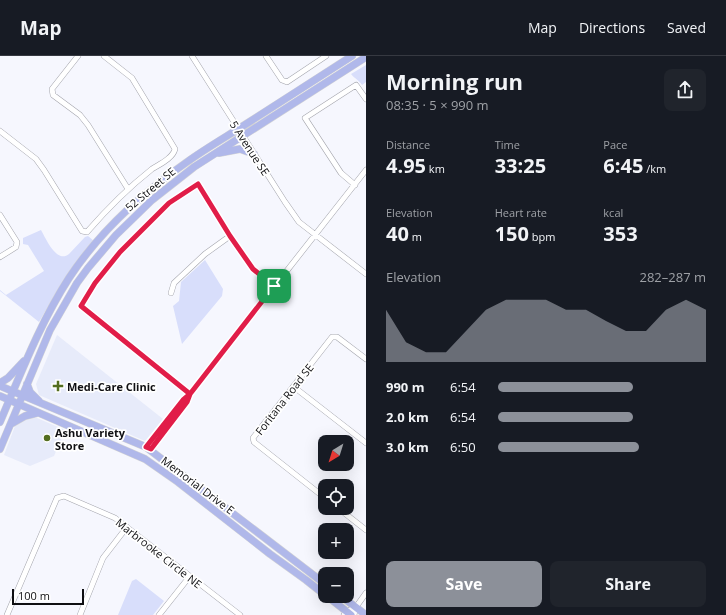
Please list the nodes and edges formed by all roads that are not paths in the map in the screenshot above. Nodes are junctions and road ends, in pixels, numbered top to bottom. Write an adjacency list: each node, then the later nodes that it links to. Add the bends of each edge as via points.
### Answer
1 (78, 56): 16 (street, via 52,89 53,94 80,115 88,125)
2 (104, 56): 16 (street, via 132,78 175,149 174,154)
3 (192, 56): 9 (street, 5 Avenue SE)
4 (266, 56): 5 (street, via 282,80 287,82)
5 (326, 56)
6 (352, 56): 9 (main road, 52 Street SE)
7 (366, 57): 11 (main road, 52 Street SE)
8 (366, 99): 15 (street, via 356,85 305,118 341,173)
9 (238, 129): 11 (street, 5 Avenue SE); 24 (main road, 52 Street SE, via 165,178 127,209 108,229 57,297)
10 (0, 131): 16 (street, via 36,159 82,231 87,232)
11 (243, 136): 12 (main road, 52 Street SE); 13 (street, 5 Avenue SE)
12 (215, 153): 13 (main road, via 240,149); 26 (main road, 52 Street SE, via 143,208 88,268 50,330)
13 (254, 154): 18 (street, 5 Avenue SE, via 299,222)
14 (366, 170): 15 (street)
15 (355, 185): 18 (street)
16 (128, 189)
17 (0, 215): 20 (street, via 17,242 16,247)
18 (316, 235): 21 (street, 5 Avenue SE); 22 (street)
19 (230, 236): 22 (street, via 253,269); 23 (street, via 205,254 174,283); 30 (street, via 198,184 169,203 120,252 95,283 81,306)
20 (0, 257)
21 (366, 274)
22 (274, 286): 30 (street)
23 (171, 293)
24 (27, 358): 27 (main road); 29 (main road, 52 Street SE)
25 (366, 359): 28 (street, Foritana Road SE, via 337,337 332,337)
26 (27, 384): 31 (main road, 52 Street SE); 35 (main road, via 32,394)
27 (0, 385): 29 (main road, Memorial Drive E)
28 (294, 386): 40 (street); 43 (street, Foritana Road SE, via 253,438 254,442)
29 (13, 392): 31 (main road, Memorial Drive E); 33 (main road, 52 Street SE)
30 (190, 394): 42 (street, via 187,402)
31 (22, 395): 34 (main road, 52 Street SE); 35 (main road, Memorial Drive E)
32 (0, 396): 33 (main road, Memorial Drive E)
33 (10, 400): 34 (main road, Memorial Drive E); 36 (main road, 52 Street SE)
34 (18, 403): 37 (main road, Memorial Drive E); 39 (main road, 52 Street SE)
35 (43, 404): 42 (main road, Memorial Drive E)
36 (2, 411): 38 (main road, 52 Street SE)
37 (37, 413): 39 (main road); 49 (main road, Memorial Drive E, via 145,459)
38 (0, 422)
39 (11, 424): 41 (main road, 52 Street SE)
40 (366, 443)
41 (0, 448)
42 (148, 448): 48 (main road, Memorial Drive E)
43 (318, 492)
44 (347, 515): 46 (street)
45 (127, 527): 47 (street, Marbrooke Circle NE); 55 (street, Marbrooke Circle NE, via 115,518 64,496 56,498); 56 (street, via 103,558)
46 (366, 530)
47 (190, 576): 57 (street); 58 (street, Marbrooke Circle NE)
48 (318, 579)
49 (318, 589)
50 (366, 593): 53 (street)
51 (336, 603): 54 (main road, Memorial Drive E)
52 (351, 603): 53 (main road)
53 (356, 607): 54 (street); 59 (main road)
54 (349, 614)
55 (7, 615)
56 (80, 615)
57 (159, 615)
58 (240, 615)
59 (366, 615)

